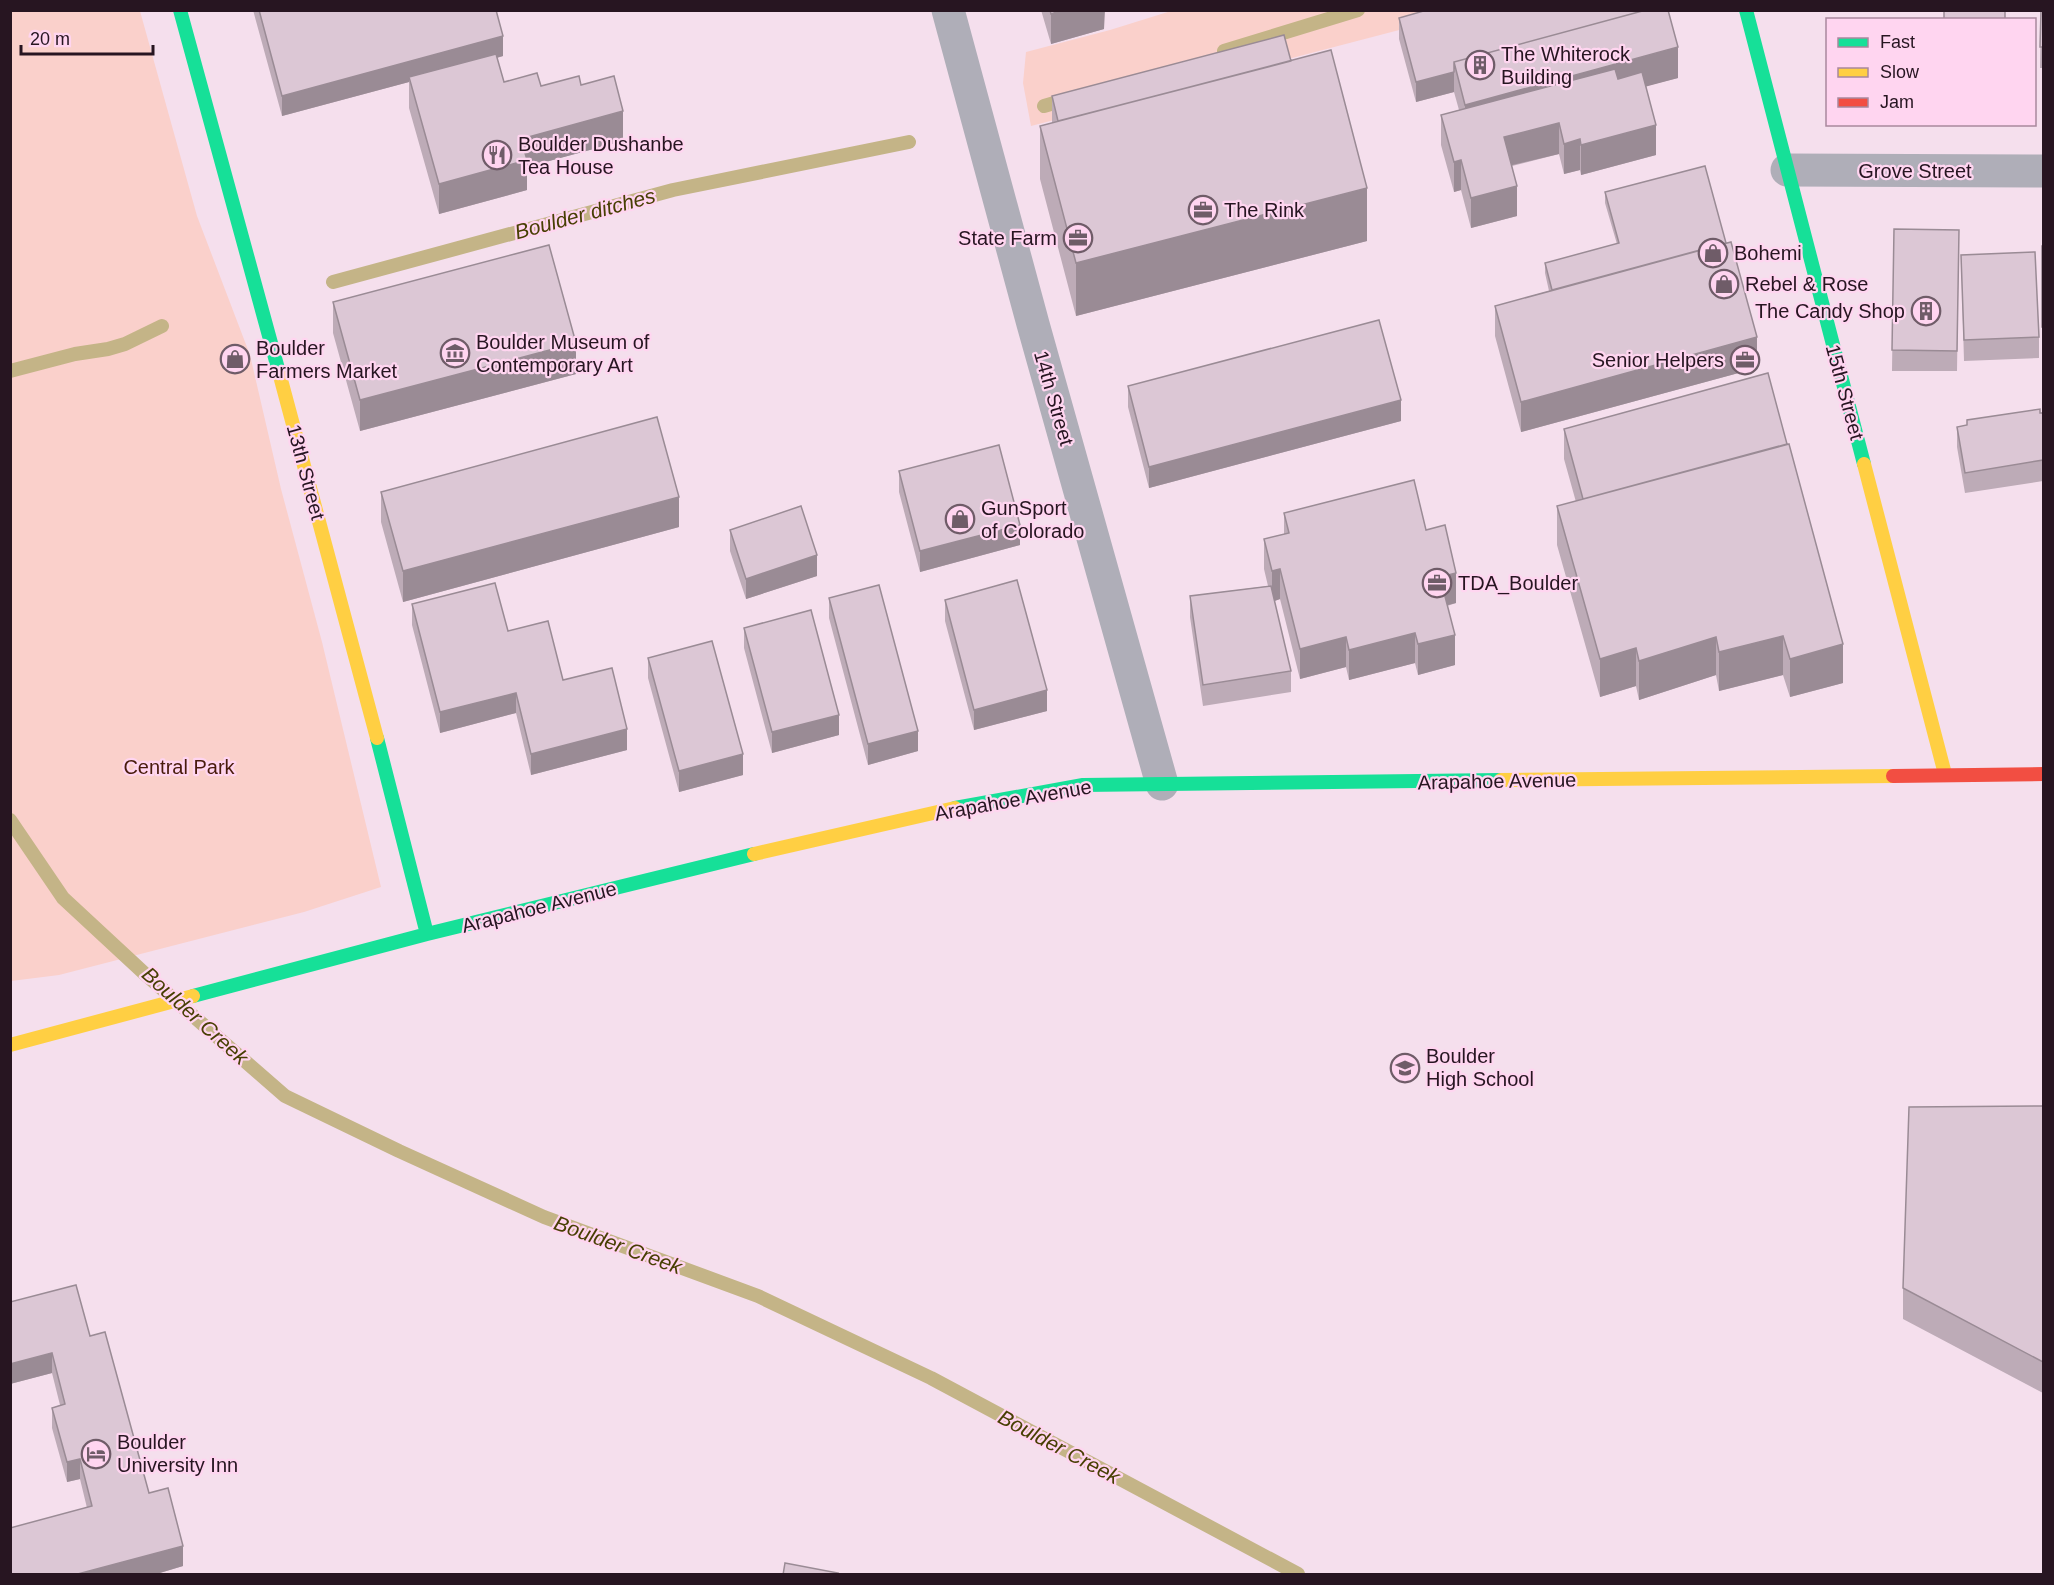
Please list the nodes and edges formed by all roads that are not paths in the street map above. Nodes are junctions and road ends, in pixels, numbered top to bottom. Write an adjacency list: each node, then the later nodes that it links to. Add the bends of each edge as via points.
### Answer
1 (180, 10): 9 (main road, 13th Street, via 351,638)
2 (948, 10): 8 (street, 14th Street)
3 (1746, 10): 4 (main road, 15th Street)
4 (1787, 170): 5 (street, Grove Street); 6 (main road, 15th Street)
5 (2043, 171)
6 (1945, 774): 7 (main road, Arapahoe Avenue); 8 (main road, Arapahoe Avenue)
7 (2043, 774)
8 (1162, 784): 9 (main road, Arapahoe Avenue, via 1083,785 945,810)
9 (427, 934): 10 (main road, Arapahoe Avenue)
10 (10, 1046)

